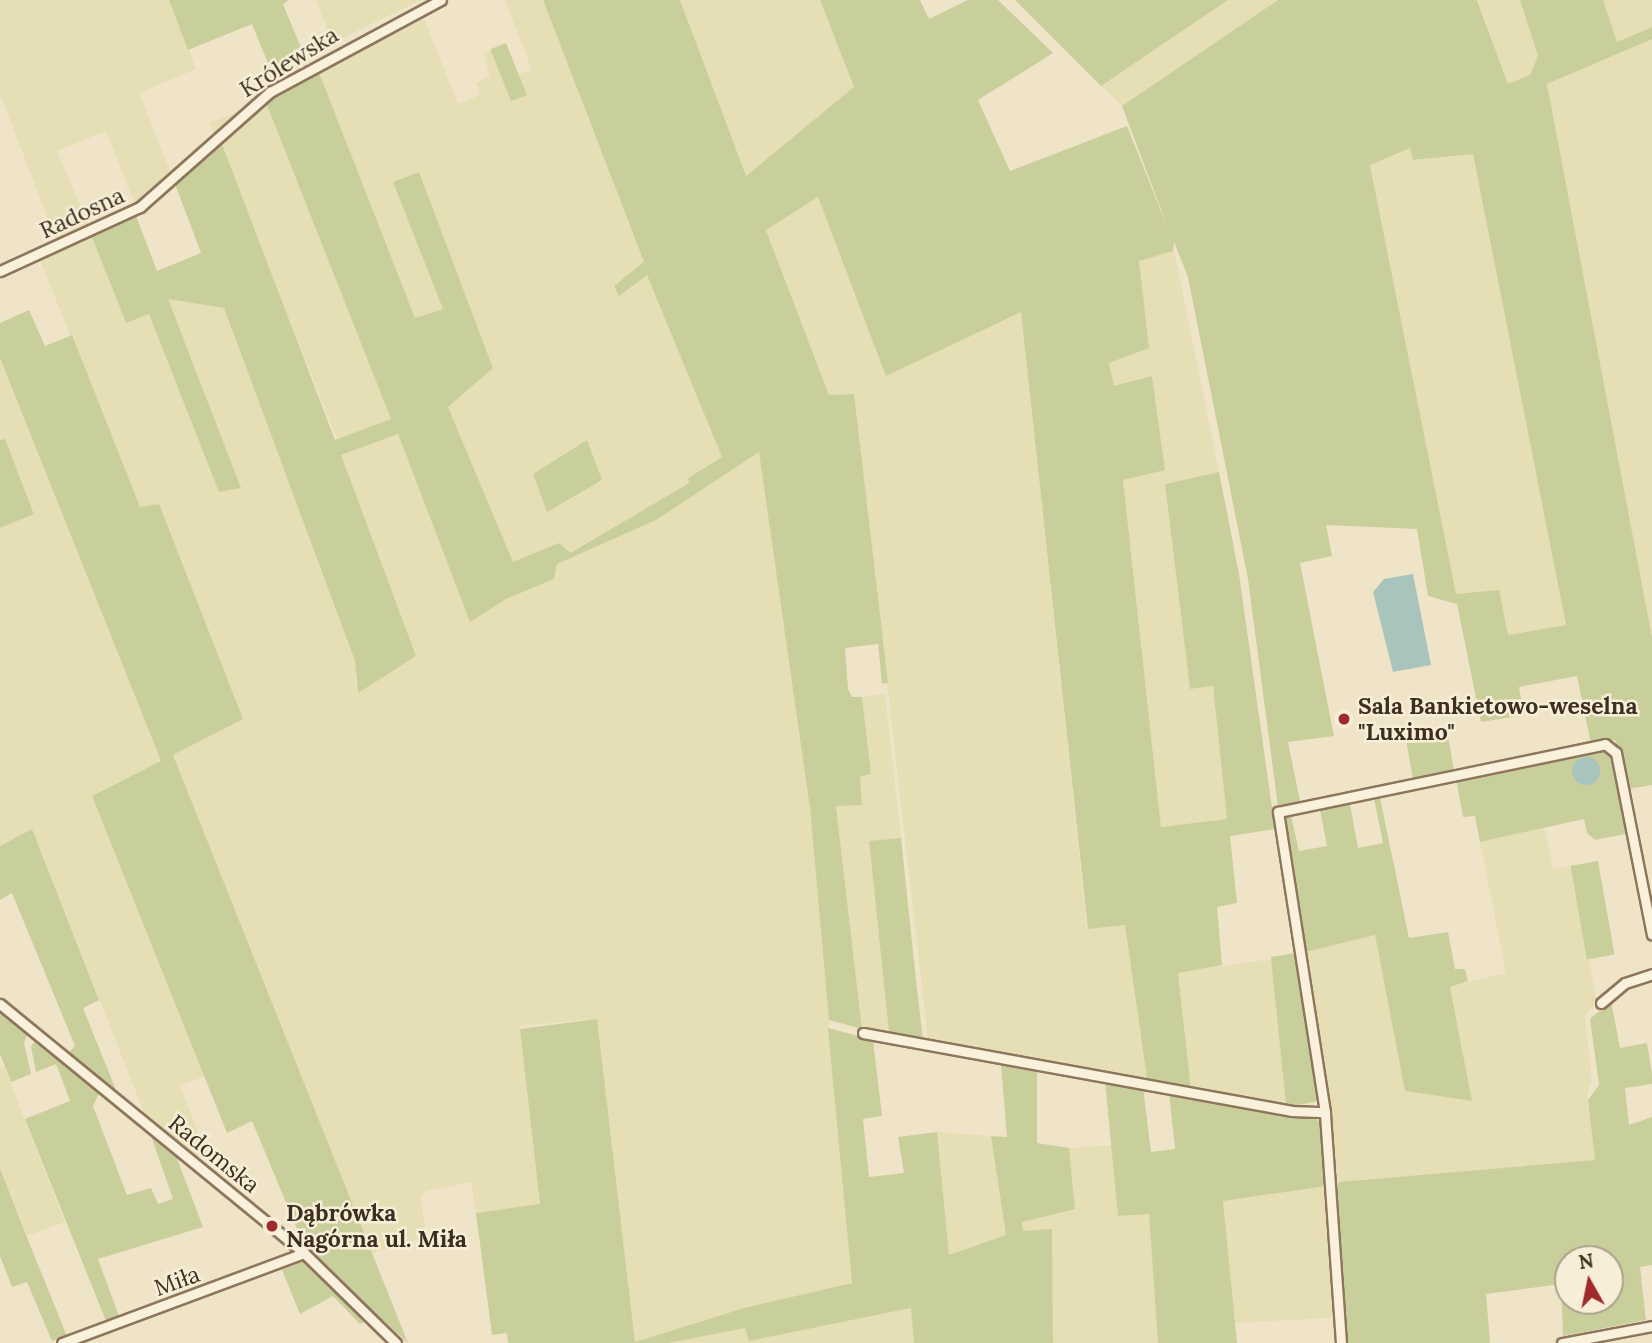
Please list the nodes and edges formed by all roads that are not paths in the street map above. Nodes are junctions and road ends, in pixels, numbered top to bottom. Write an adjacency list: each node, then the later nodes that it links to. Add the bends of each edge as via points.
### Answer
1 (441, 0): 2 (street, Królewska, via 270,92)
2 (173, 179): 3 (street, Radosna, via 131,212)
3 (0, 271)
4 (1652, 934): 9 (street, via 1616,753 1605,744 1278,812)
5 (1652, 974): 6 (street, via 1625,983)
6 (1601, 1003)
7 (0, 1004): 10 (street, Radomska)
8 (863, 1033): 9 (street, via 1291,1111)
9 (1325, 1112): 14 (street)
10 (304, 1253): 12 (street, Miła); 13 (street, Radomska)
11 (1652, 1326): 15 (street)
12 (62, 1343)
13 (396, 1343)
14 (1341, 1343)
15 (1562, 1343)

